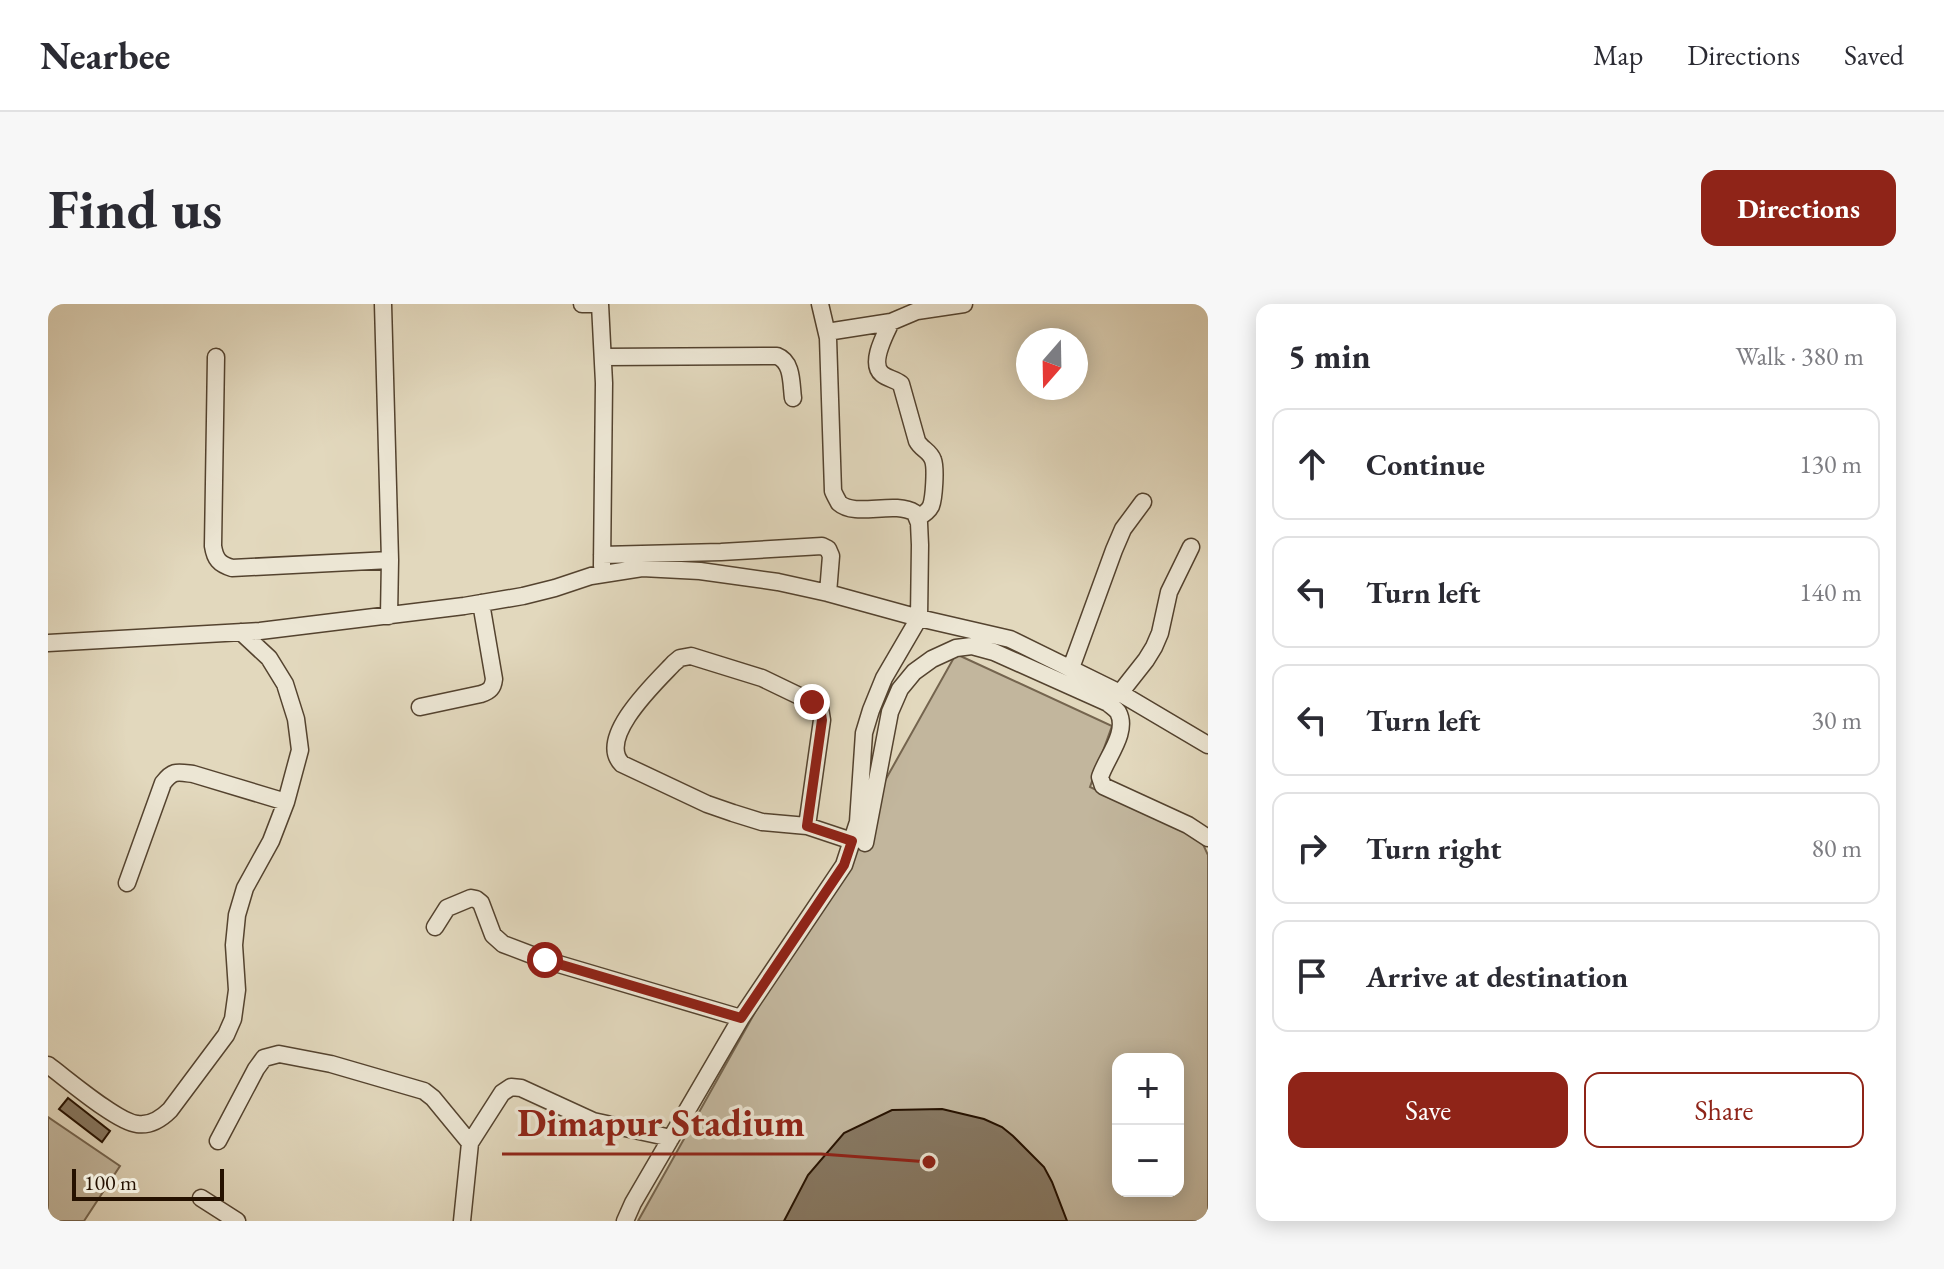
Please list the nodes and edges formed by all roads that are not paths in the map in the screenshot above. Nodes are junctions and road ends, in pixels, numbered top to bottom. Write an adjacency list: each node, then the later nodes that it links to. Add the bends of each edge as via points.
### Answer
1 (383, 304): 15 (street)
2 (582, 304): 3 (street)
3 (600, 304): 9 (street)
4 (820, 304): 7 (street)
5 (964, 304): 6 (street, via 917,311)
6 (891, 322): 7 (street); 12 (street, via 878,355 879,371 901,384 917,441 935,466 931,507)
7 (827, 332): 12 (street, via 833,491 838,502 856,508 902,507)
8 (216, 357): 15 (street, via 213,546 221,565)
9 (603, 357): 10 (street, via 777,356 788,363); 14 (street)
10 (793, 398)
11 (1143, 502): 23 (street, via 1123,529)
12 (917, 518): 20 (street)
13 (1191, 547): 24 (street, via 1169,592 1154,647)
14 (602, 555): 16 (street); 17 (street, via 822,546 831,556)
15 (390, 560): 19 (street)
16 (602, 574): 17 (street, via 642,568 700,571); 18 (street)
17 (828, 593): 20 (street)
18 (481, 603): 19 (street); 25 (street, via 493,686 481,694)
19 (389, 616): 21 (street)
20 (919, 618): 23 (street, via 1010,639); 30 (street, via 884,678 864,733)
21 (241, 632): 22 (street); 27 (street, via 269,658 285,684 296,719 300,750)
22 (48, 643)
23 (1071, 668): 24 (street)
24 (1120, 693): 26 (street)
25 (420, 707)
26 (1208, 745)
27 (286, 802): 31 (street, via 193,774 170,774); 34 (street, via 237,915 233,1019 170,1110 159,1121 123,1121)
28 (807, 826): 28 (street, via 822,720 816,704 762,678 691,656 674,663 635,704 615,745 622,764 733,813); 30 (street)
29 (1208, 838): 30 (street, via 1103,786 1100,777 1120,724 1118,712 1108,703 972,646 932,659 900,689)
30 (858, 842): 33 (street)
31 (127, 883)
32 (435, 927): 33 (street, via 447,908 476,899 503,944)
33 (741, 1018): 35 (street)
34 (48, 1065)
35 (671, 1138): 37 (street, via 593,1121 511,1087); 41 (street)
36 (218, 1141): 37 (street, via 256,1069 264,1058 279,1054 424,1091)
37 (470, 1143): 40 (street)
38 (201, 1198): 39 (street)
39 (237, 1221)
40 (462, 1221)
41 (625, 1221)

